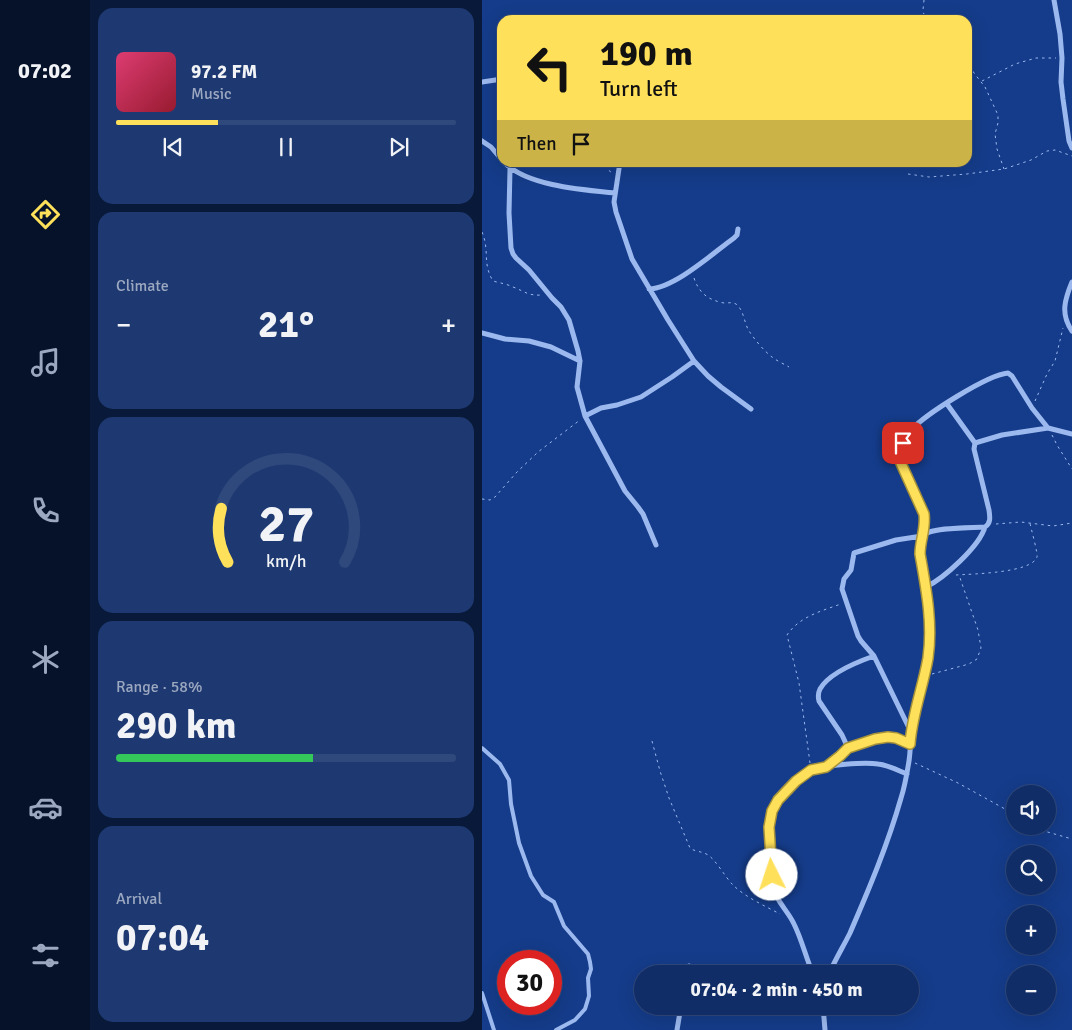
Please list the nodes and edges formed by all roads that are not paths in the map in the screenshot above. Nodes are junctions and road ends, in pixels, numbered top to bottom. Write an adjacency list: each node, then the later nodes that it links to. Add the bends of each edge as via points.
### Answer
1 (1054, 0): 5 (street, via 1060,34 1061,82)
2 (497, 80): 3 (street)
3 (482, 82)
4 (482, 141): 6 (street)
5 (1072, 148)
6 (497, 155)
7 (619, 167): 9 (street)
8 (510, 169): 9 (street, via 554,185); 15 (street, via 509,213 513,254 561,307)
9 (615, 193): 12 (street, via 616,212 627,246)
10 (738, 229): 12 (street, via 734,238 691,270 660,288)
11 (1072, 282): 13 (street, via 1065,304 1065,319)
12 (649, 289): 16 (street)
13 (1072, 331)
14 (482, 333): 15 (street, via 552,347)
15 (580, 361): 19 (street, via 577,387)
16 (694, 361): 18 (street, via 714,382); 19 (street, via 641,397)
17 (947, 404): 20 (street, via 982,382 1008,373); 22 (street); 24 (street, via 920,421 910,431 899,452 924,514)
18 (751, 409)
19 (585, 416): 25 (street, via 625,491 643,514)
20 (1048, 428): 21 (street); 22 (street, via 1002,434)
21 (1072, 434)
22 (975, 443): 23 (street, via 989,510)
23 (986, 526): 24 (street, via 945,529); 26 (street, via 973,547 943,577)
24 (922, 536): 26 (street, via 920,554); 27 (street, via 854,553 851,570 842,588 860,641)
25 (656, 546)
26 (926, 587): 28 (street, via 930,638 928,659)
27 (874, 656): 28 (street); 31 (street, via 837,673 818,695)
28 (911, 732): 29 (street)
29 (910, 744): 31 (street, via 888,737); 33 (street)
30 (482, 748): 40 (lane, via 500,764 509,780 519,843 531,876 542,895 554,902 564,926 588,954 589,996 585,1009 576,1020)
31 (848, 748): 32 (street)
32 (826, 767): 33 (street, via 876,764); 34 (street, via 811,770 796,781 778,800 769,827 773,888 793,922)
33 (907, 774): 35 (street, via 874,877)
34 (810, 965)
35 (834, 965)
36 (482, 994): 39 (lane)
37 (679, 1015): 41 (street)
38 (824, 1015): 42 (street)
39 (494, 1030)
40 (556, 1030)
41 (676, 1030)
42 (825, 1030)

